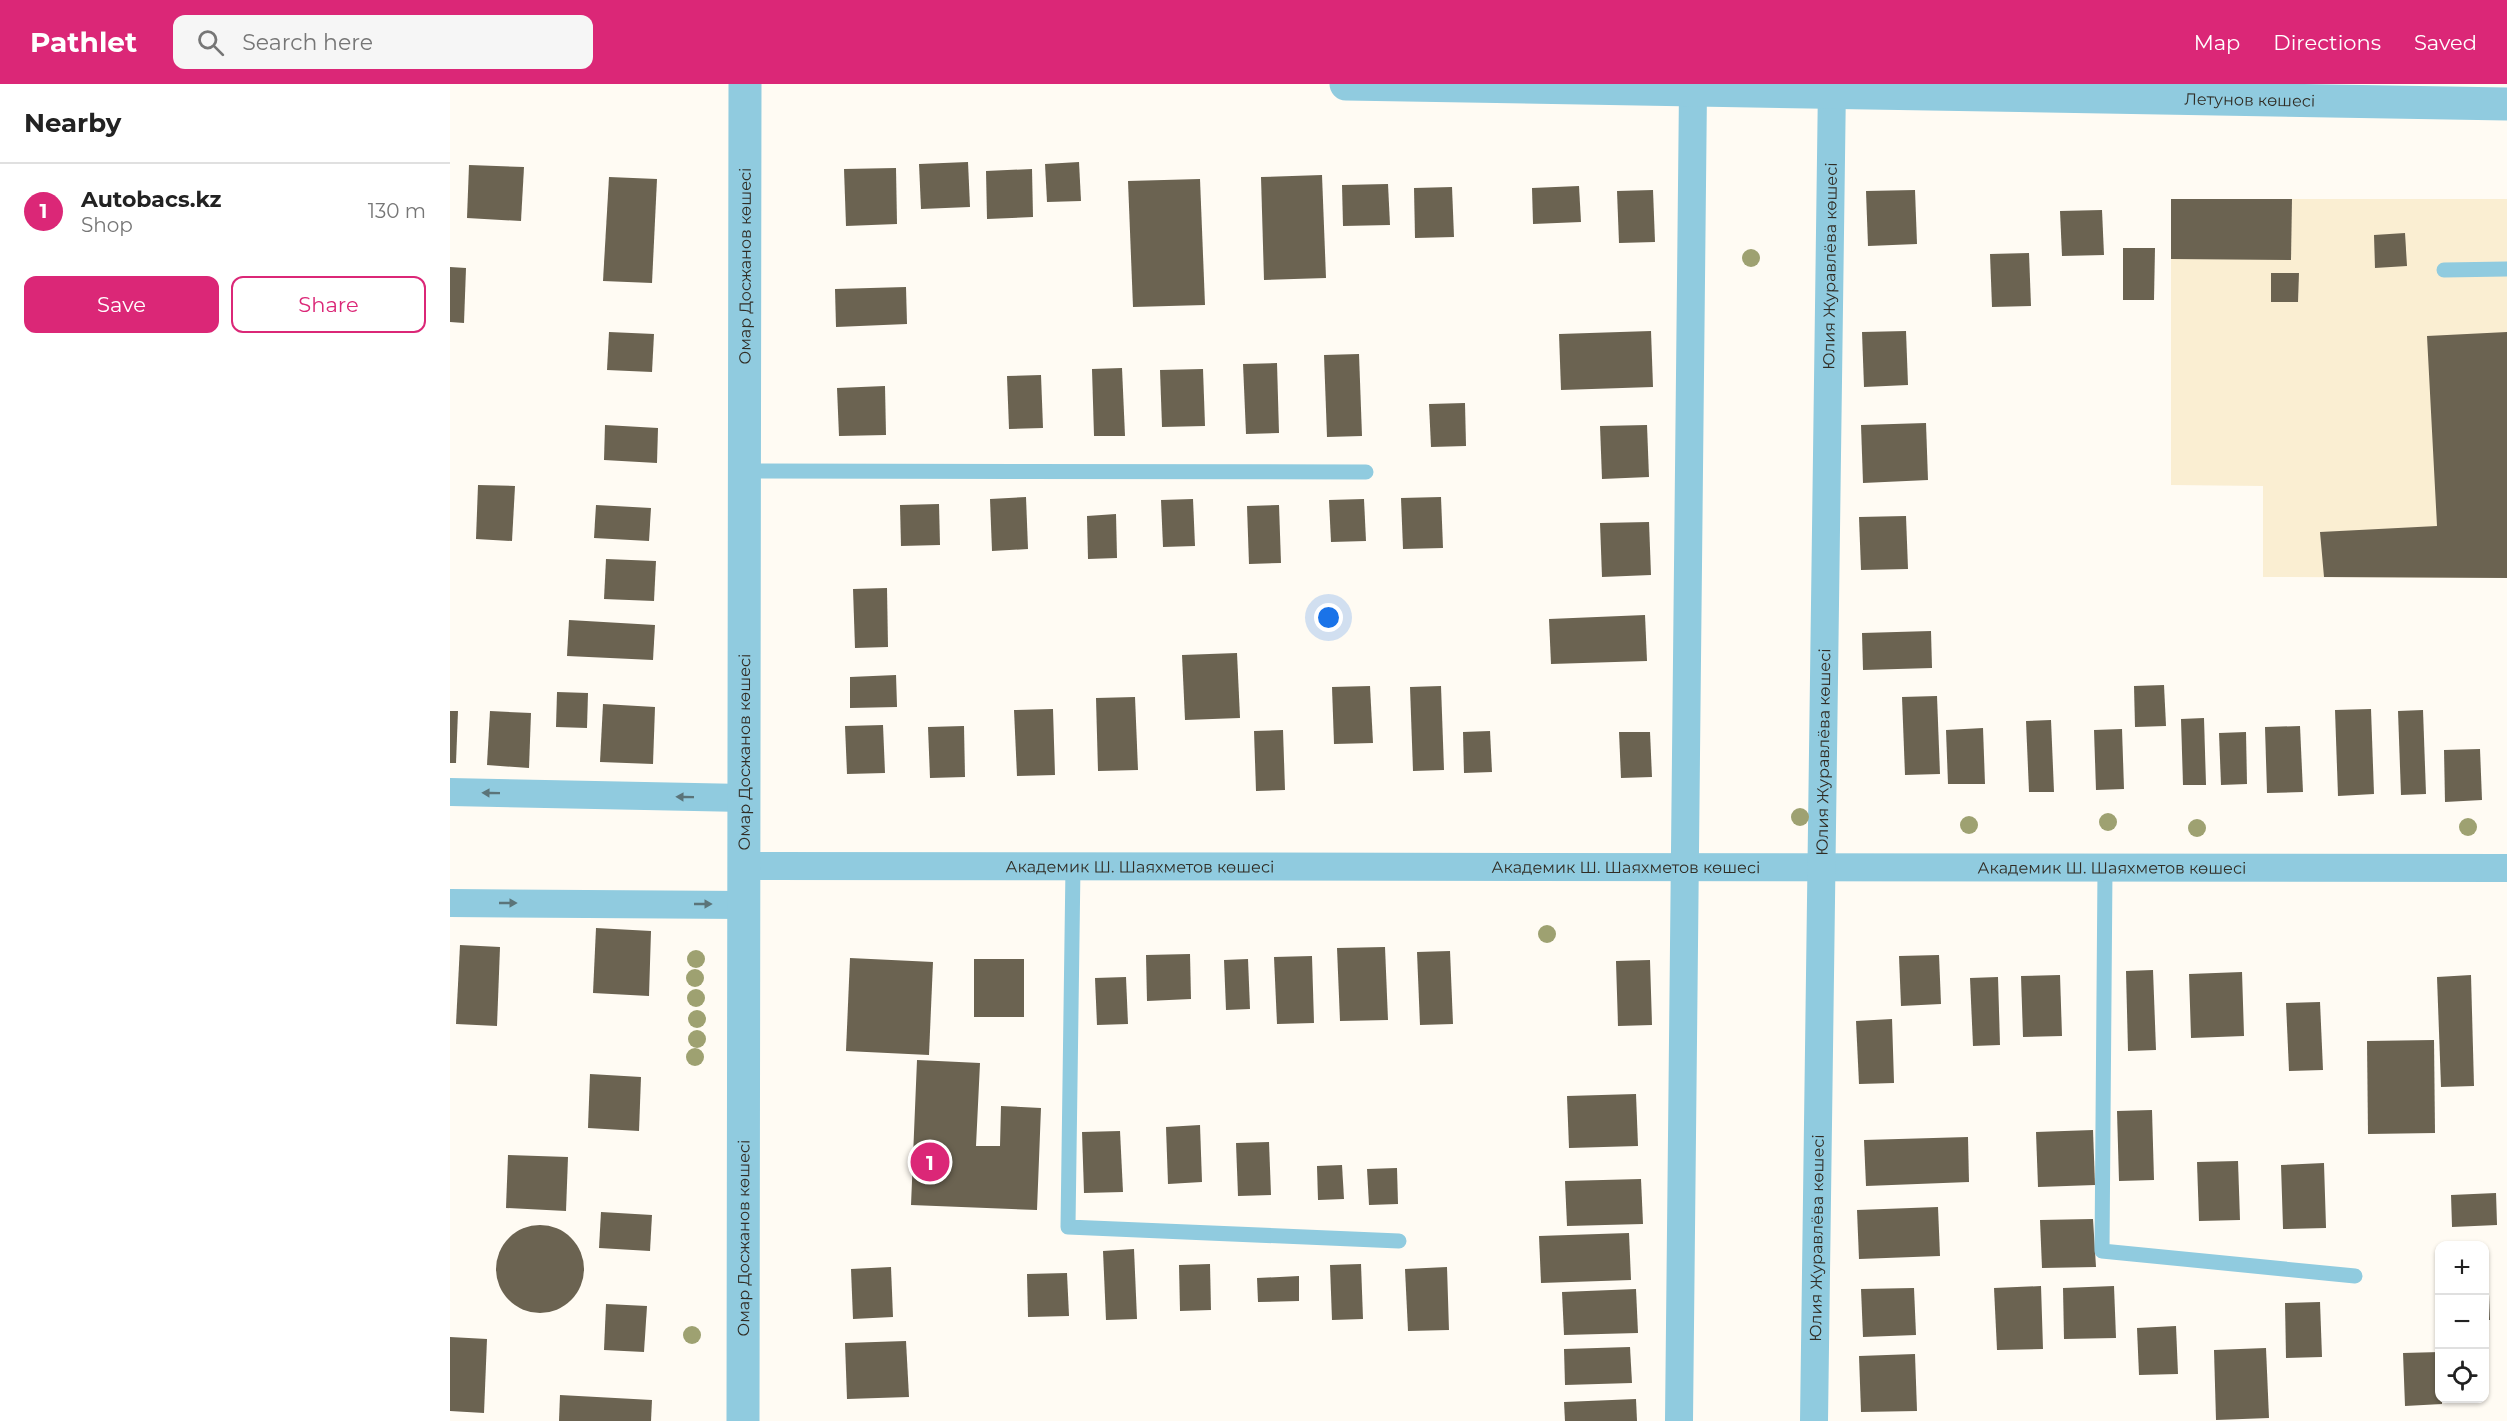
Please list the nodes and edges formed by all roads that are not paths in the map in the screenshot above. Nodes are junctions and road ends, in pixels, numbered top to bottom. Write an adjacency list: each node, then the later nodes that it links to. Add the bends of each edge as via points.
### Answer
1 (745, 84): 8 (street, Омар Досжанов көшесі)
2 (1346, 84): 4 (street, Летунов көшесі)
3 (1832, 88): 4 (street, Летунов көшесі); 5 (street, Летунов көшесі); 15 (street, Юлия Журавлёва көшесі)
4 (1693, 90): 14 (street)
5 (2507, 104)
6 (2507, 268): 7 (lane)
7 (2444, 270)
8 (744, 471): 9 (lane); 11 (street, Омар Досжанов көшесі)
9 (1366, 472)
10 (450, 792): 11 (street, one-way to 10)
11 (744, 798): 12 (street, Омар Досжанов көшесі)
12 (744, 866): 13 (street, Академик Ш. Шаяхметов көшесі); 19 (street, Омар Досжанов көшесі)
13 (1073, 866): 14 (street, Академик Ш. Шаяхметов көшесі); 20 (lane, via 1068,1227)
14 (1685, 867): 15 (street, Академик Ш. Шаяхметов көшесі); 23 (street)
15 (1822, 867): 16 (street, Академик Ш. Шаяхметов көшесі); 24 (street, Юлия Журавлёва көшесі)
16 (2105, 868): 17 (street, Академик Ш. Шаяхметов көшесі); 21 (lane, via 2102,1251)
17 (2507, 868)
18 (450, 903): 19 (street, one-way to 19)
19 (744, 905): 22 (street, Омар Досжанов көшесі)
20 (1399, 1241)
21 (2355, 1276)
22 (743, 1421)
23 (1679, 1421)
24 (1814, 1421)

